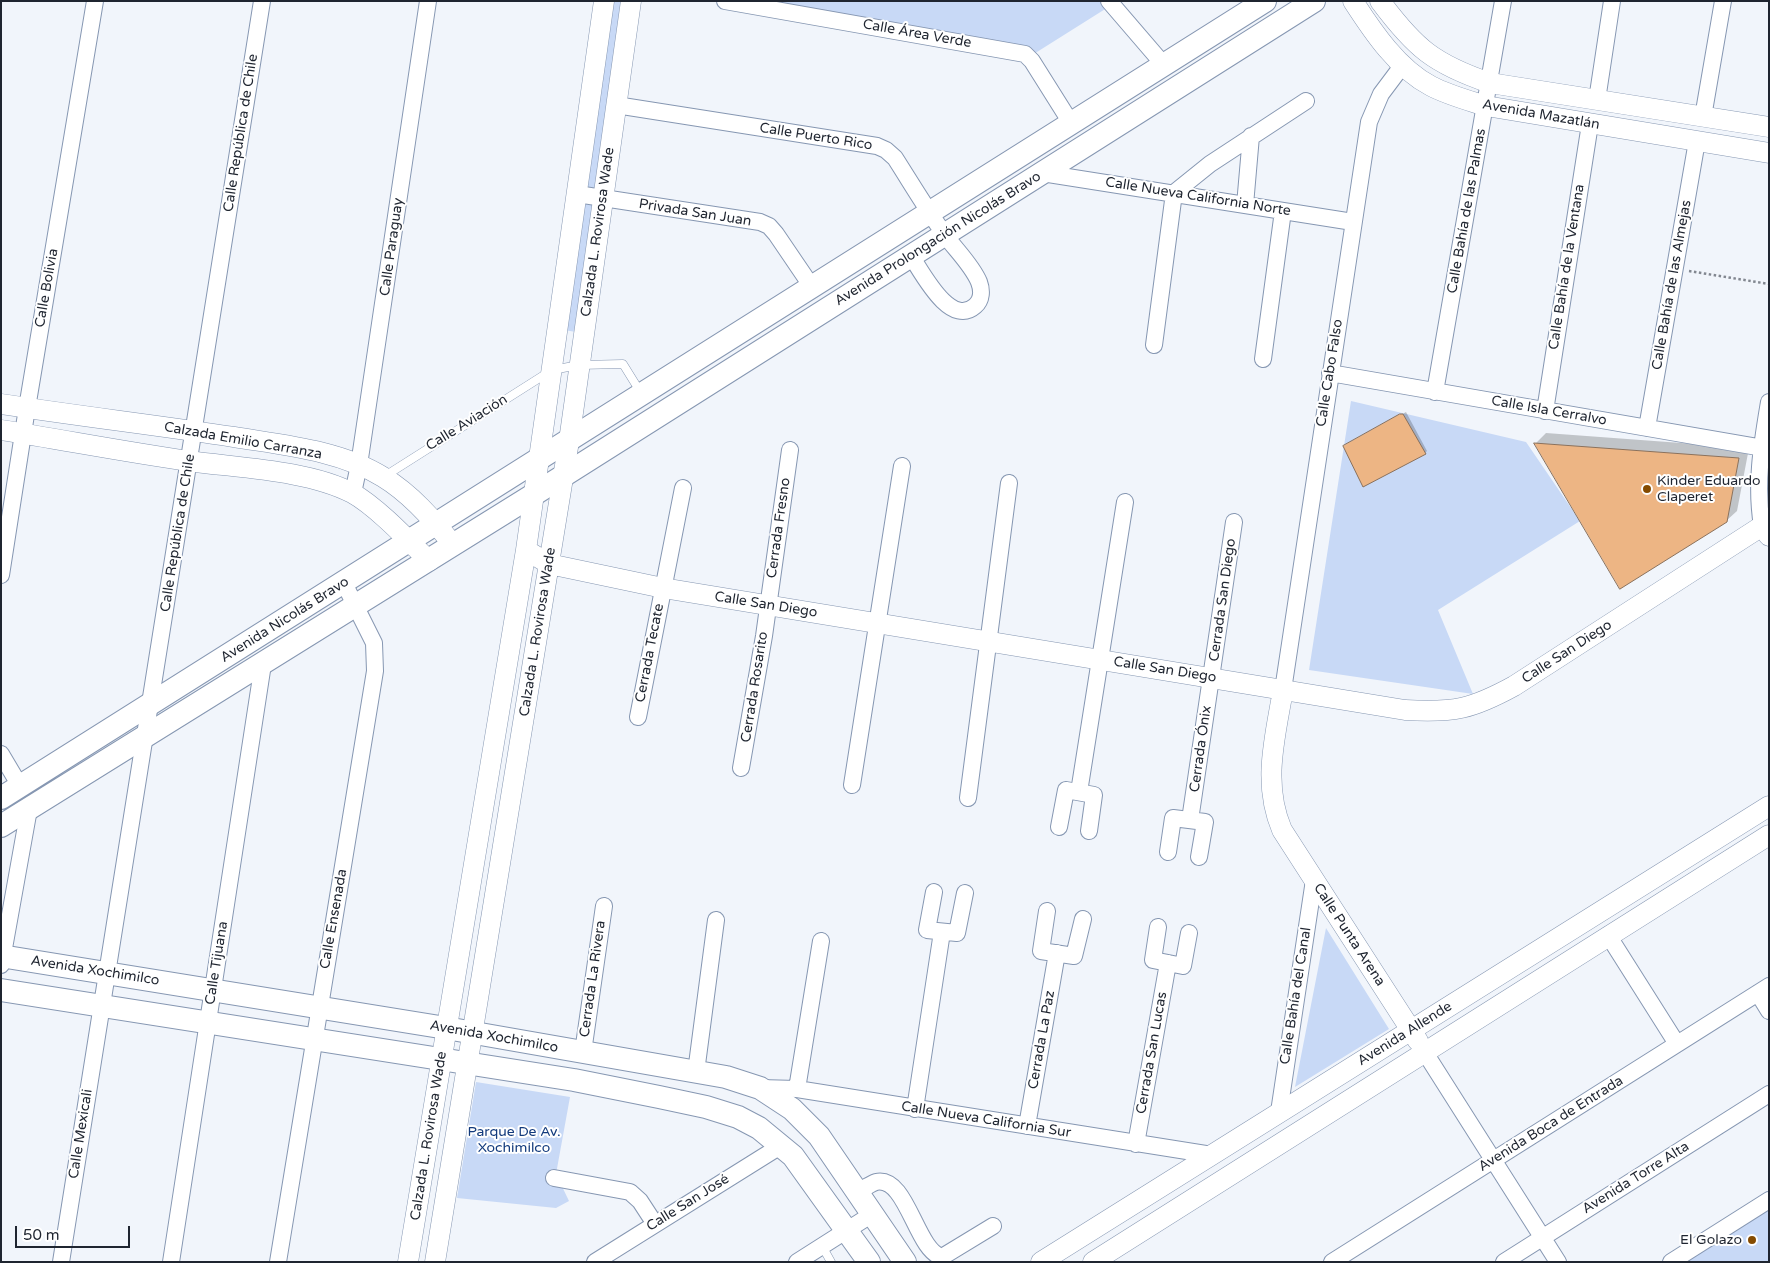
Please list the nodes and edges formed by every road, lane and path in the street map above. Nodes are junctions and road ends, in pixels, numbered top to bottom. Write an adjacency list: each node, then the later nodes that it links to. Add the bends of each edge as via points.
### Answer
1 (95, 1): 51 (street, Calle Bolivia)
2 (262, 1): 55 (street, Calle República de Chile)
3 (428, 1): 62 (street, Calle Paraguay)
4 (604, 1): 30 (street, Calzada L. Rovirosa Wade)
5 (631, 1): 20 (street, Calzada L. Rovirosa Wade)
6 (725, 1): 23 (street, Calle Área Verde, via 1025,54)
7 (1108, 1): 15 (street)
8 (1265, 1): 15 (main road, Avenida Prolongación Nicolás Bravo)
9 (1314, 1): 29 (main road, Avenida Prolongación Nicolás Bravo)
10 (1353, 1): 16 (street, Avenida Mazatlán)
11 (1380, 1): 17 (street, Avenida Mazatlán, via 1420,50 1459,73)
12 (1503, 1): 17 (street, Calle Bahía de las Palmas)
13 (1612, 1): 18 (street)
14 (1723, 1): 22 (street)
15 (1164, 65): 23 (main road, Avenida Prolongación Nicolás Bravo)
16 (1402, 66): 21 (street, Avenida Mazatlán, via 1430,86); 36 (street, Calle Cabo Falso, via 1381,94 1369,122)
17 (1490, 83): 18 (street, Avenida Mazatlán); 21 (street, Calle Bahía de las Palmas)
18 (1597, 100): 22 (street, Avenida Mazatlán)
19 (1306, 101): 26 (street)
20 (616, 105): 32 (street, Calzada L. Rovirosa Wade); 35 (street, Calle Puerto Rico, via 876,146 895,158)
21 (1486, 106): 24 (street, Avenida Mazatlán); 47 (street, Calle Bahía de las Palmas)
22 (1703, 117): 25 (street, Avenida Mazatlán)
23 (1072, 123): 35 (main road, Avenida Prolongación Nicolás Bravo)
24 (1590, 124): 27 (street, Avenida Mazatlán); 52 (street, Calle Bahía de la Ventana)
25 (1769, 127)
26 (1251, 136): 31 (street, via 1196,174); 33 (street)
27 (1697, 141): 28 (street, Avenida Mazatlán); 39 (street, Calle Bahía de las Almejas)
28 (1769, 153)
29 (1042, 172): 31 (street, Calle Nueva California Norte); 37 (main road, Avenida Prolongación Nicolás Bravo)
30 (577, 194): 32 (street, Privada San Juan); 45 (street, Calzada L. Rovirosa Wade)
31 (1174, 194): 33 (street, Calle Nueva California Norte); 42 (street)
32 (602, 198): 41 (street, Privada San Juan, via 765,224 776,234); 44 (street, Calzada L. Rovirosa Wade)
33 (1245, 205): 34 (street, Calle Nueva California Norte)
34 (1283, 211): 36 (street, Calle Nueva California Norte); 43 (street)
35 (930, 212): 37 (street, Calle Puerto Rico); 41 (main road, Avenida Prolongación Nicolás Bravo)
36 (1354, 222): 46 (street, Calle Cabo Falso)
37 (944, 234): 38 (main road, Avenida Prolongación Nicolás Bravo); 38 (street, Calle Puerto Rico, via 978,278 981,296 977,305 960,312 941,300)
38 (911, 256): 65 (main road, Avenida Prolongación Nicolás Bravo)
39 (1676, 269): 40 (path); 53 (street, Calle Bahía de las Almejas)
40 (1769, 284)
41 (812, 287): 48 (main road, Avenida Prolongación Nicolás Bravo)
42 (1154, 346)
43 (1263, 359)
44 (579, 365): 45 (lane); 48 (lane, via 623,364); 57 (street, Calzada L. Rovirosa Wade)
45 (552, 370): 60 (street, Calzada L. Rovirosa Wade); 64 (lane, Calle Aviación)
46 (1330, 374): 47 (street, Calle Isla Cerralvo); 89 (street, Calle Cabo Falso)
47 (1436, 392): 52 (street, Calle Isla Cerralvo)
48 (642, 395): 57 (main road, Avenida Prolongación Nicolás Bravo)
49 (1769, 402): 58 (street)
50 (1, 404): 51 (street, Calzada Emilio Carranza)
51 (27, 408): 55 (street, Calzada Emilio Carranza); 56 (street, Calle Bolivia)
52 (1545, 411): 53 (street, Calle Isla Cerralvo)
53 (1647, 428): 58 (street, Calle Isla Cerralvo)
54 (1, 430): 56 (street, Calzada Emilio Carranza)
55 (194, 431): 61 (street, Calle República de Chile); 62 (street, Calzada Emilio Carranza, via 274,444)
56 (23, 434): 61 (street, Calzada Emilio Carranza); 79 (street, Calle Bolivia)
57 (569, 441): 60 (main road, Avenida Nicolás Bravo); 65 (street, Calzada L. Rovirosa Wade)
58 (1765, 449): 73 (street, via 1758,490)
59 (790, 450): 82 (street, Cerrada Fresno)
60 (540, 459): 69 (street, Calzada L. Rovirosa Wade); 72 (main road, Avenida Nicolás Bravo)
61 (189, 461): 68 (street, Calzada Emilio Carranza, via 313,480); 90 (street, Calle República de Chile)
62 (359, 465): 64 (street, Calzada Emilio Carranza); 68 (street, Calle Paraguay)
63 (902, 466): 84 (street)
64 (383, 477): 72 (street, Calzada Emilio Carranza)
65 (562, 477): 69 (main road, Avenida Nicolás Bravo); 78 (street, Calzada L. Rovirosa Wade)
66 (1009, 483): 85 (street)
67 (683, 488): 81 (street, Cerrada Tecate)
68 (353, 493): 74 (street, Calzada Emilio Carranza)
69 (533, 495): 75 (main road, Avenida Nicolás Bravo); 76 (street, Calzada L. Rovirosa Wade)
70 (1125, 502): 86 (street)
71 (1234, 522): 88 (street, Cerrada San Diego)
72 (437, 524): 74 (main road, Avenida Nicolás Bravo); 75 (street, Calzada Emilio Carranza)
73 (1765, 531): 89 (street, Calle San Diego, via 1482,703 1439,712 1406,710)
74 (410, 541): 77 (street, Calzada Emilio Carranza); 80 (main road, Avenida Nicolás Bravo)
75 (453, 545): 77 (main road, Avenida Nicolás Bravo)
76 (526, 550): 78 (street, Calle San Diego); 132 (street, Calzada L. Rovirosa Wade)
77 (429, 561): 83 (main road, Avenida Nicolás Bravo)
78 (550, 564): 81 (street, Calle San Diego); 134 (street, Calzada L. Rovirosa Wade)
79 (1, 575)
80 (344, 583): 83 (street, Calle Ensenada); 90 (main road, Avenida Nicolás Bravo)
81 (663, 588): 82 (street, Calle San Diego); 91 (street, Cerrada Tecate)
82 (768, 605): 84 (street, Calle San Diego); 94 (street, Cerrada Rosarito)
83 (356, 606): 87 (main road, Avenida Nicolás Bravo); 129 (street, Calle Ensenada, via 374,643 376,671)
84 (878, 623): 85 (street, Calle San Diego); 95 (street)
85 (986, 641): 86 (street, Calle San Diego); 99 (street)
86 (1100, 659): 88 (street, Calle San Diego); 97 (street)
87 (263, 664): 92 (main road, Avenida Nicolás Bravo); 126 (street, Calle Tijuana)
88 (1211, 678): 89 (street, Calle San Diego); 102 (street, Cerrada Ónix)
89 (1283, 690): 109 (street, Calle Punta Arena, via 1271,759 1273,805 1282,830)
90 (151, 705): 92 (street, Calle República de Chile); 96 (main road, Avenida Nicolás Bravo)
91 (638, 717)
92 (146, 736): 101 (main road, Avenida Nicolás Bravo); 124 (street, Calle República de Chile)
93 (1, 754): 96 (street)
94 (741, 768)
95 (852, 785)
96 (20, 786): 98 (main road, Avenida Nicolás Bravo)
97 (1080, 792): 104 (street); 105 (street)
98 (1, 798)
99 (968, 798)
100 (1769, 806): 133 (street, Avenida Allende)
101 (28, 809): 103 (main road, Avenida Nicolás Bravo); 122 (street)
102 (1190, 820): 107 (street, via 1173,818); 108 (street, via 1205,822)
103 (1, 826)
104 (1059, 827)
105 (1089, 831)
106 (1769, 835): 119 (street, Avenida Allende)
107 (1168, 852)
108 (1199, 856)
109 (1314, 880): 133 (street, Calle Punta Arena); 146 (street, Calle Bahía del Canal)
110 (934, 892): 117 (street, via 927,930)
111 (965, 893): 117 (street, via 957,933)
112 (604, 906): 138 (street, Cerrada La Rivera)
113 (1047, 911): 121 (street, Cerrada La Paz)
114 (1082, 919): 121 (street, via 1074,956)
115 (716, 920): 141 (street)
116 (1158, 927): 123 (street, via 1153,960)
117 (942, 932): 145 (street)
118 (1189, 933): 123 (street, via 1182,966)
119 (1608, 935): 136 (street); 137 (street, Avenida Allende)
120 (821, 941): 143 (street)
121 (1049, 952): 147 (street, Cerrada La Paz)
122 (2, 959): 124 (main road, Avenida Xochimilco)
123 (1168, 963): 148 (street, Cerrada San Lucas)
124 (108, 974): 126 (main road, Avenida Xochimilco); 128 (street, Calle República de Chile)
125 (1, 990): 128 (main road)
126 (213, 990): 129 (main road, Avenida Xochimilco); 131 (street, Calle Tijuana)
127 (1763, 990): 130 (street); 136 (street, Avenida Boca de Entrada)
128 (102, 1006): 131 (main road); 161 (street, Calle Mexicali)
129 (319, 1008): 132 (main road, Avenida Xochimilco); 135 (street, Calle Ensenada)
130 (1769, 1011)
131 (208, 1022): 135 (main road); 162 (street, Calle Tijuana)
132 (446, 1028): 134 (main road, Avenida Xochimilco); 139 (street, Calzada L. Rovirosa Wade)
133 (1410, 1030): 137 (street, Calle Punta Arena); 146 (street, Avenida Allende)
134 (473, 1033): 138 (main road, Avenida Xochimilco); 140 (street, Calzada L. Rovirosa Wade)
135 (313, 1039): 139 (main road); 163 (street, Calle Ensenada)
136 (1677, 1044): 151 (street, Avenida Boca de Entrada)
137 (1424, 1051): 151 (street, Calle Punta Arena); 172 (street, Avenida Allende)
138 (582, 1052): 141 (main road, Avenida Xochimilco)
139 (441, 1059): 140 (main road); 164 (street, Calzada L. Rovirosa Wade)
140 (466, 1063): 149 (main road, via 574,1080 706,1107 738,1117); 165 (street, Calzada L. Rovirosa Wade)
141 (696, 1072): 142 (main road, Avenida Xochimilco)
142 (760, 1088): 143 (street, Calle Nueva California Sur); 153 (main road, Avenida Xochimilco, via 792,1109 818,1136)
143 (797, 1089): 145 (street, Calle Nueva California Sur)
144 (1769, 1094): 159 (street, Avenida Torre Alta)
145 (915, 1109): 147 (street, Calle Nueva California Sur)
146 (1279, 1112): 150 (street, Avenida Allende)
147 (1027, 1126): 148 (street, Calle Nueva California Sur)
148 (1136, 1144): 150 (street, Calle Nueva California Sur)
149 (782, 1145): 156 (street, Calle San José); 158 (main road)
150 (1212, 1154): 171 (street, Avenida Allende)
151 (1494, 1160): 159 (street, Calle Punta Arena); 173 (street, Avenida Boca de Entrada)
152 (554, 1178): 156 (street, via 630,1192 640,1200)
153 (858, 1191): 155 (main road, Avenida Xochimilco); 157 (street, via 876,1182 886,1182 910,1212 927,1248 934,1255 942,1257)
154 (1769, 1200): 176 (street)
155 (874, 1213): 158 (street); 170 (main road, Avenida Xochimilco)
156 (655, 1224): 166 (street, Calle San José)
157 (993, 1226)
158 (848, 1230): 160 (street); 169 (main road)
159 (1543, 1237): 174 (street, Avenida Torre Alta); 175 (street, Calle Punta Arena)
160 (822, 1246): 167 (street); 168 (lane)
161 (61, 1262)
162 (171, 1262)
163 (278, 1262)
164 (408, 1262)
165 (435, 1262)
166 (595, 1262)
167 (798, 1262)
168 (831, 1262)
169 (869, 1262)
170 (905, 1262)
171 (1041, 1262)
172 (1093, 1262)
173 (1332, 1262)
174 (1504, 1262)
175 (1558, 1262)
176 (1671, 1262)

